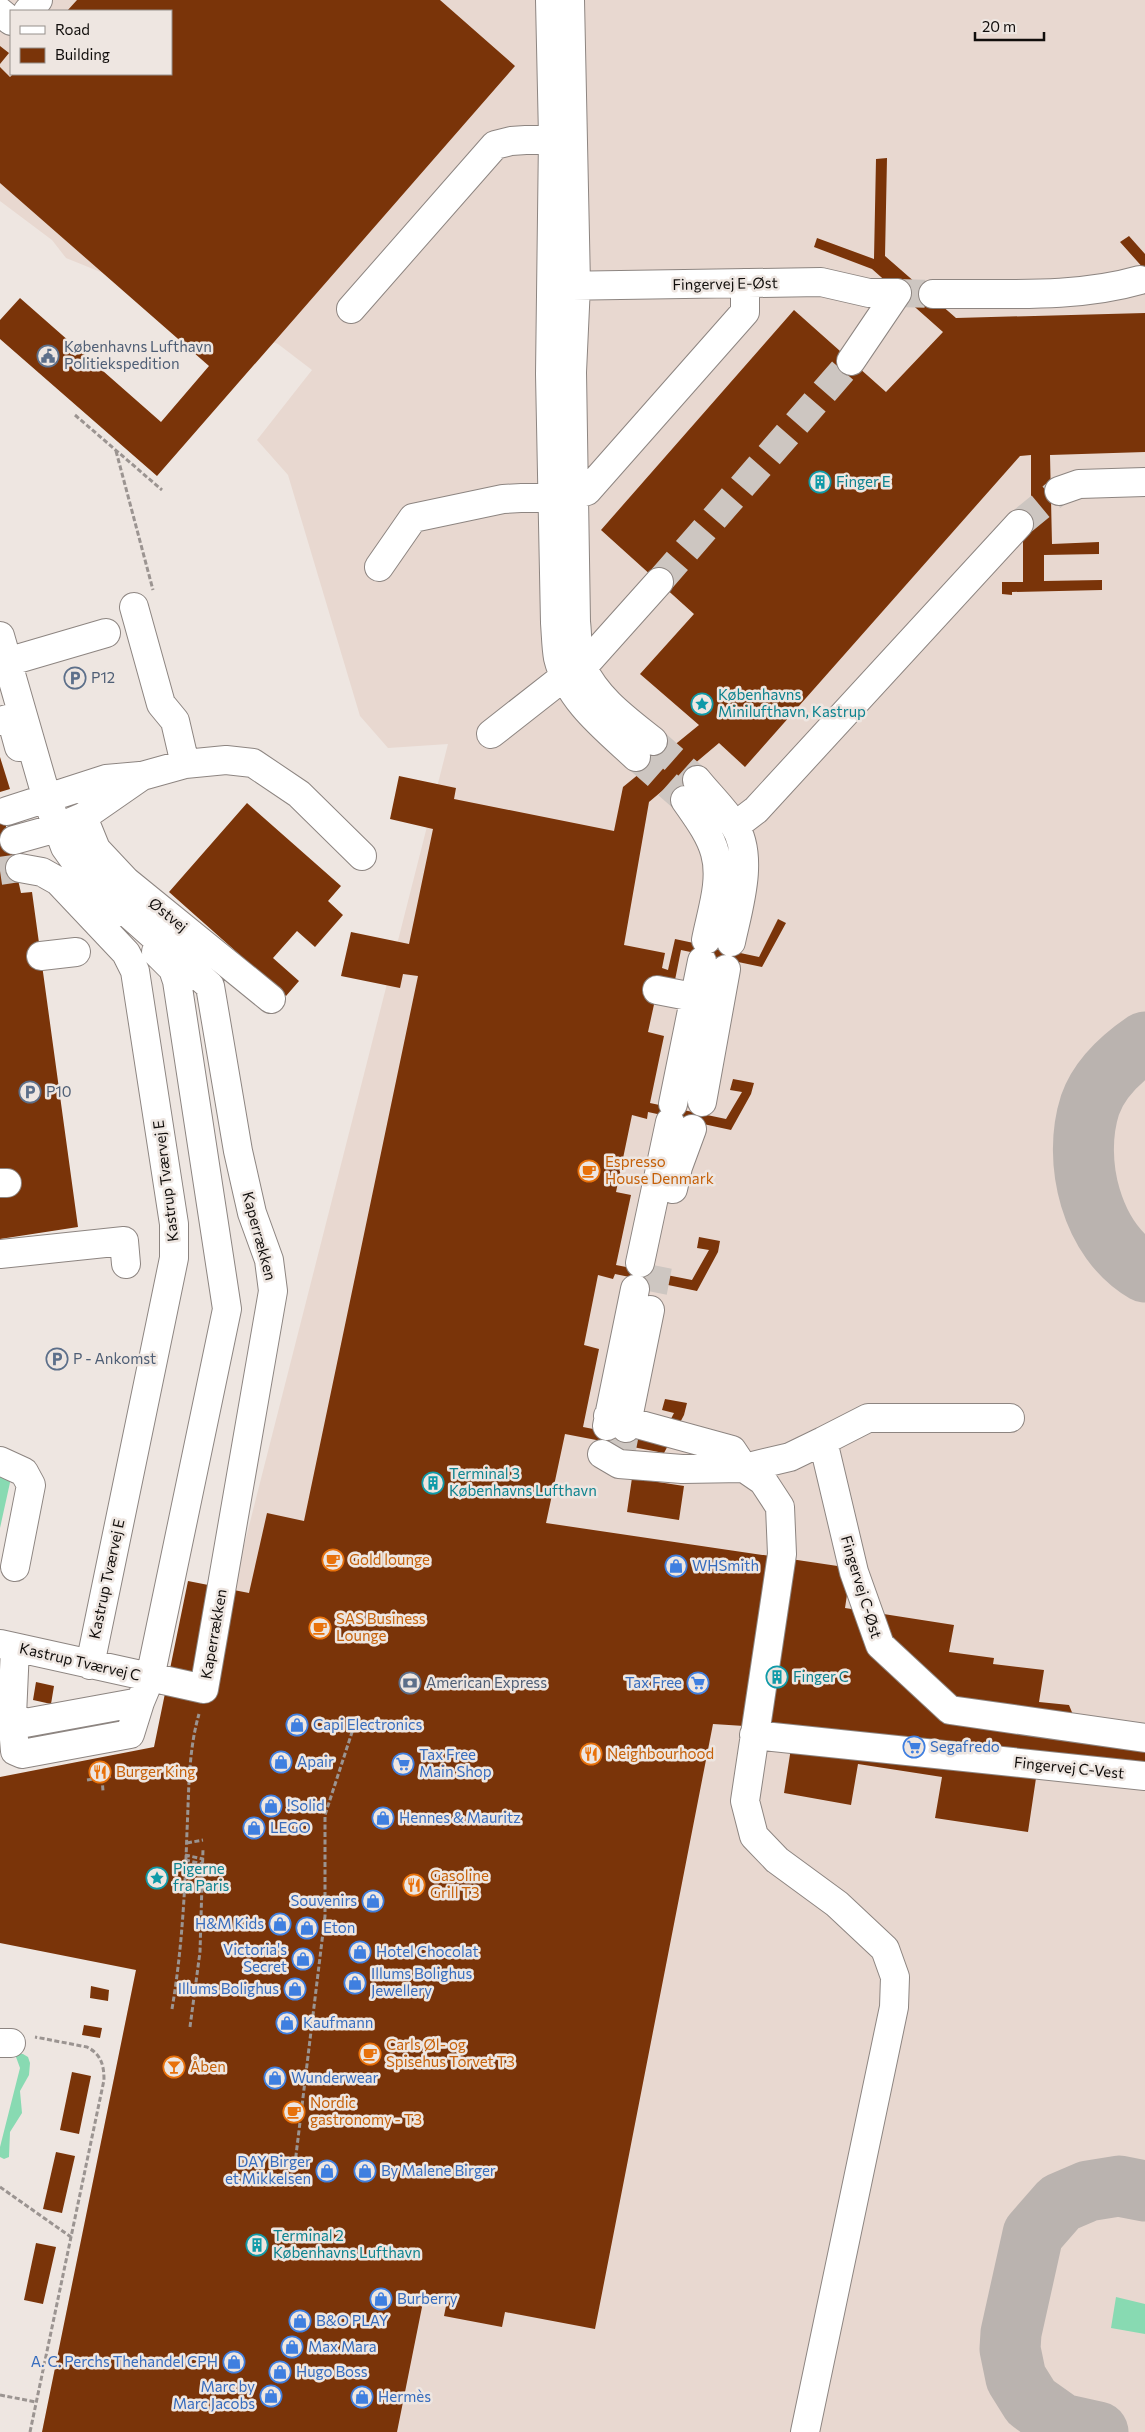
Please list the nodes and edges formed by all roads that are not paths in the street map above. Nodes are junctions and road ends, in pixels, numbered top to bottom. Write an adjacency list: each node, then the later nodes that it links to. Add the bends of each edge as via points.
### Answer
1 (38, 0): 4 (lane)
2 (550, 0): 7 (lane)
3 (570, 0): 7 (lane)
4 (29, 10)
5 (0, 12): 6 (lane)
6 (10, 20)
7 (563, 137): 10 (lane); 12 (lane, via 495,145)
8 (1140, 280): 11 (lane, via 1117,286 1046,293)
9 (745, 283): 10 (lane, Fingervej E-Øst); 13 (lane, Fingervej E-Øst, via 821,282 869,292 897,293); 16 (lane, via 745,312 587,491)
10 (564, 286): 16 (lane, via 572,372)
11 (933, 294)
12 (351, 309)
13 (851, 361)
14 (1145, 482): 15 (lane, via 1079,484)
15 (1059, 491)
16 (563, 495): 18 (lane, via 503,499 413,518); 24 (lane, via 576,622)
17 (1019, 524): 33 (lane, via 756,810)
18 (379, 567)
19 (659, 582): 24 (lane)
20 (134, 608): 28 (lane, via 145,643 160,654)
21 (106, 633): 23 (lane)
22 (0, 636): 23 (lane, Kaperrækken)
23 (7, 662): 25 (lane, Kaperrækken)
24 (574, 672): 26 (lane); 27 (lane, via 604,700)
25 (11, 716): 30 (lane, Kaperrækken)
26 (491, 734)
27 (644, 749)
28 (186, 764): 29 (lane); 35 (lane, via 226,760 253,763 299,794)
29 (142, 776): 30 (lane, via 106,779); 32 (lane)
30 (41, 801): 31 (lane); 34 (lane, Kaperrækken)
31 (7, 811)
32 (84, 817): 34 (lane); 42 (lane, Østvej, via 96,849 126,880)
33 (735, 826): 39 (lane, via 745,870); 39 (lane, via 691,790 715,853 718,876)
34 (36, 834): 55 (lane, Kaperrækken, via 65,847 85,875 210,986 238,1150 252,1213 269,1260 273,1291 204,1689)
35 (362, 856)
36 (20, 868): 37 (lane, Kastrup Tværvej E, via 42,872)
37 (58, 881): 54 (lane, Kastrup Tværvej E, via 126,953 135,971 174,1224 174,1258); 55 (lane, via 110,915 173,969 227,1308)
38 (76, 952): 40 (lane)
39 (717, 953): 43 (lane)
40 (41, 956)
41 (657, 990): 43 (lane)
42 (271, 998)
43 (708, 1000): 44 (lane); 51 (lane, via 678,1119 678,1167 647,1278 617,1423 732,1450)
44 (702, 1102)
45 (0, 1254): 46 (lane, via 124,1241)
46 (126, 1264)
47 (1010, 1418): 48 (lane, via 868,1418)
48 (823, 1442): 51 (lane, via 790,1457); 57 (lane, Fingervej C-Øst, via 854,1572 880,1645 950,1710)
49 (602, 1454): 51 (lane, via 619,1464 682,1469)
50 (0, 1461): 52 (lane, via 24,1472 31,1485)
51 (744, 1468): 56 (lane, via 763,1482 780,1506 782,1554)
52 (15, 1568)
53 (8, 1646): 54 (lane, Kastrup Tværvej C); 55 (lane, Kaperrækken, via 12,1716 25,1723)
54 (90, 1665): 55 (lane, Kastrup Tværvej C)
55 (150, 1686)
56 (754, 1735): 58 (lane, Fingervej C-Vest); 59 (lane, via 745,1801 754,1836 777,1860 837,1904 885,1949 895,1977 894,2007)
57 (1145, 1738)
58 (1145, 1776)
59 (805, 2432)

